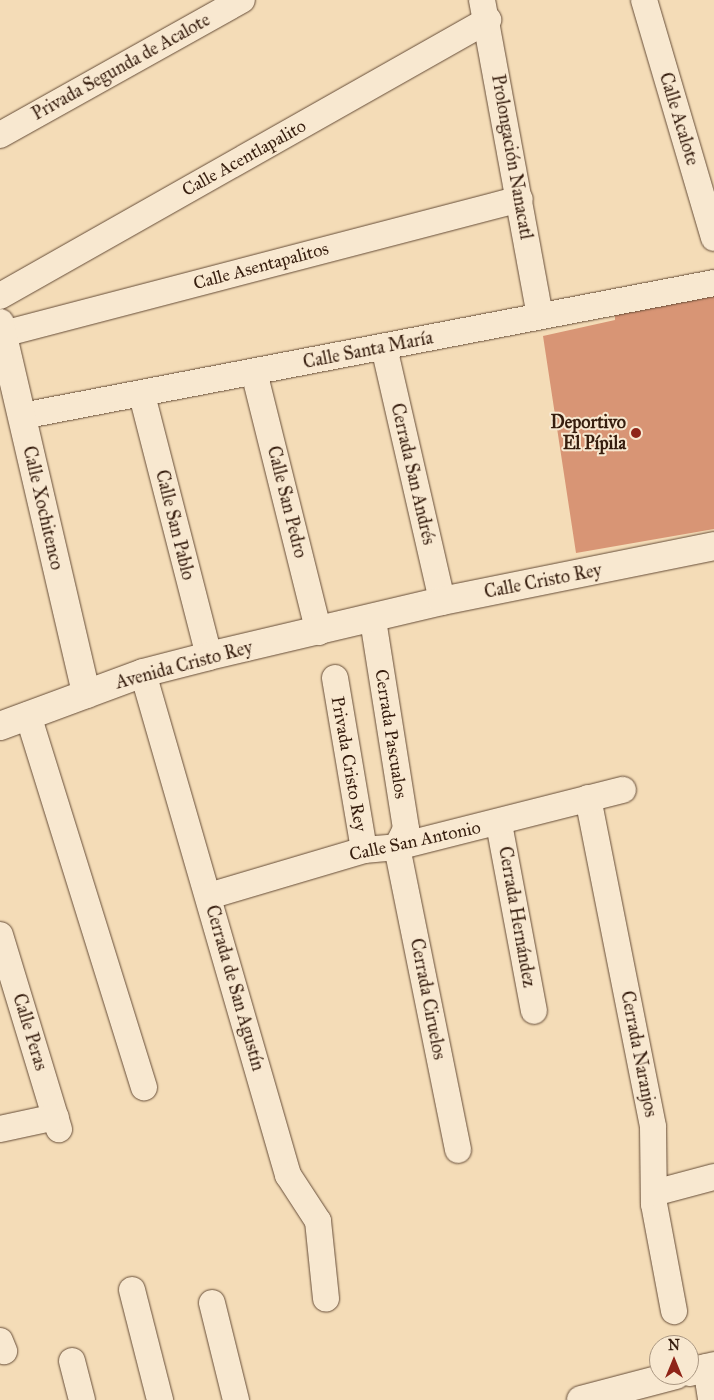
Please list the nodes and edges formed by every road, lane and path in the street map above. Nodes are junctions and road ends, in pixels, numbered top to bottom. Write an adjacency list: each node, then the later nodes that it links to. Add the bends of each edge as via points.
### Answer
1 (242, 0): 4 (street, Privada Segunda de Acalote)
2 (644, 0): 6 (street, Calle Acalote)
3 (485, 10): 5 (street, Prolongación Nanacatl); 8 (street, Calle Acentlapalito)
4 (0, 135)
5 (520, 199): 9 (street, Prolongación Nanacatl); 10 (street, Calle Asentapalitos)
6 (714, 238)
7 (714, 283): 9 (street, Calle Santa María)
8 (0, 296)
9 (540, 315): 11 (street, Calle Santa María)
10 (1, 328): 14 (street, Calle Xochitenco)
11 (384, 346): 12 (street, Calle Santa María); 16 (street, Cerrada San Andrés)
12 (254, 372): 13 (street, Calle Santa María); 18 (street, Calle San Pedro)
13 (142, 395): 14 (street, Calle Santa María); 19 (street, Calle San Pablo)
14 (22, 416): 22 (street, Calle Xochitenco)
15 (714, 546): 16 (street, Calle Cristo Rey)
16 (442, 601): 17 (street, Calle Cristo Rey)
17 (373, 620): 18 (street, Avenida Cristo Rey); 28 (street, Cerrada Pascualos, via 406,829)
18 (319, 632): 19 (street, Avenida Cristo Rey)
19 (209, 656): 20 (street, Avenida Cristo Rey)
20 (143, 673): 22 (street, Avenida Cristo Rey); 30 (street, Cerrada de San Agustín)
21 (335, 678): 29 (street, Privada Cristo Rey)
22 (86, 694): 23 (street, Avenida Cristo Rey)
23 (28, 715): 24 (street, Avenida Cristo Rey); 33 (street)
24 (0, 726)
25 (623, 790): 26 (street, Calle San Antonio)
26 (588, 798): 27 (street, Calle San Antonio); 37 (street, Cerrada Naranjos, via 653,1127)
27 (499, 824): 28 (street, Calle San Antonio); 32 (street, Cerrada Hernández)
28 (397, 848): 29 (street, Calle San Antonio); 35 (street, Cerrada Ciruelos)
29 (364, 850): 30 (street, Calle San Antonio)
30 (209, 896): 39 (street, Cerrada de San Agustín, via 288,1175 318,1221)
31 (0, 936): 34 (street, Calle Peras, via 57,1123)
32 (534, 1011)
33 (144, 1088)
34 (0, 1129)
35 (458, 1150)
36 (714, 1177): 37 (street)
37 (654, 1193): 41 (street, Cerrada Naranjos)
38 (132, 1290): 46 (street)
39 (326, 1299)
40 (212, 1303): 47 (street)
41 (674, 1311)
42 (72, 1361): 45 (street)
43 (703, 1368): 49 (street)
44 (649, 1382): 48 (street)
45 (82, 1400)
46 (160, 1400)
47 (236, 1400)
48 (582, 1400)
49 (711, 1400)

